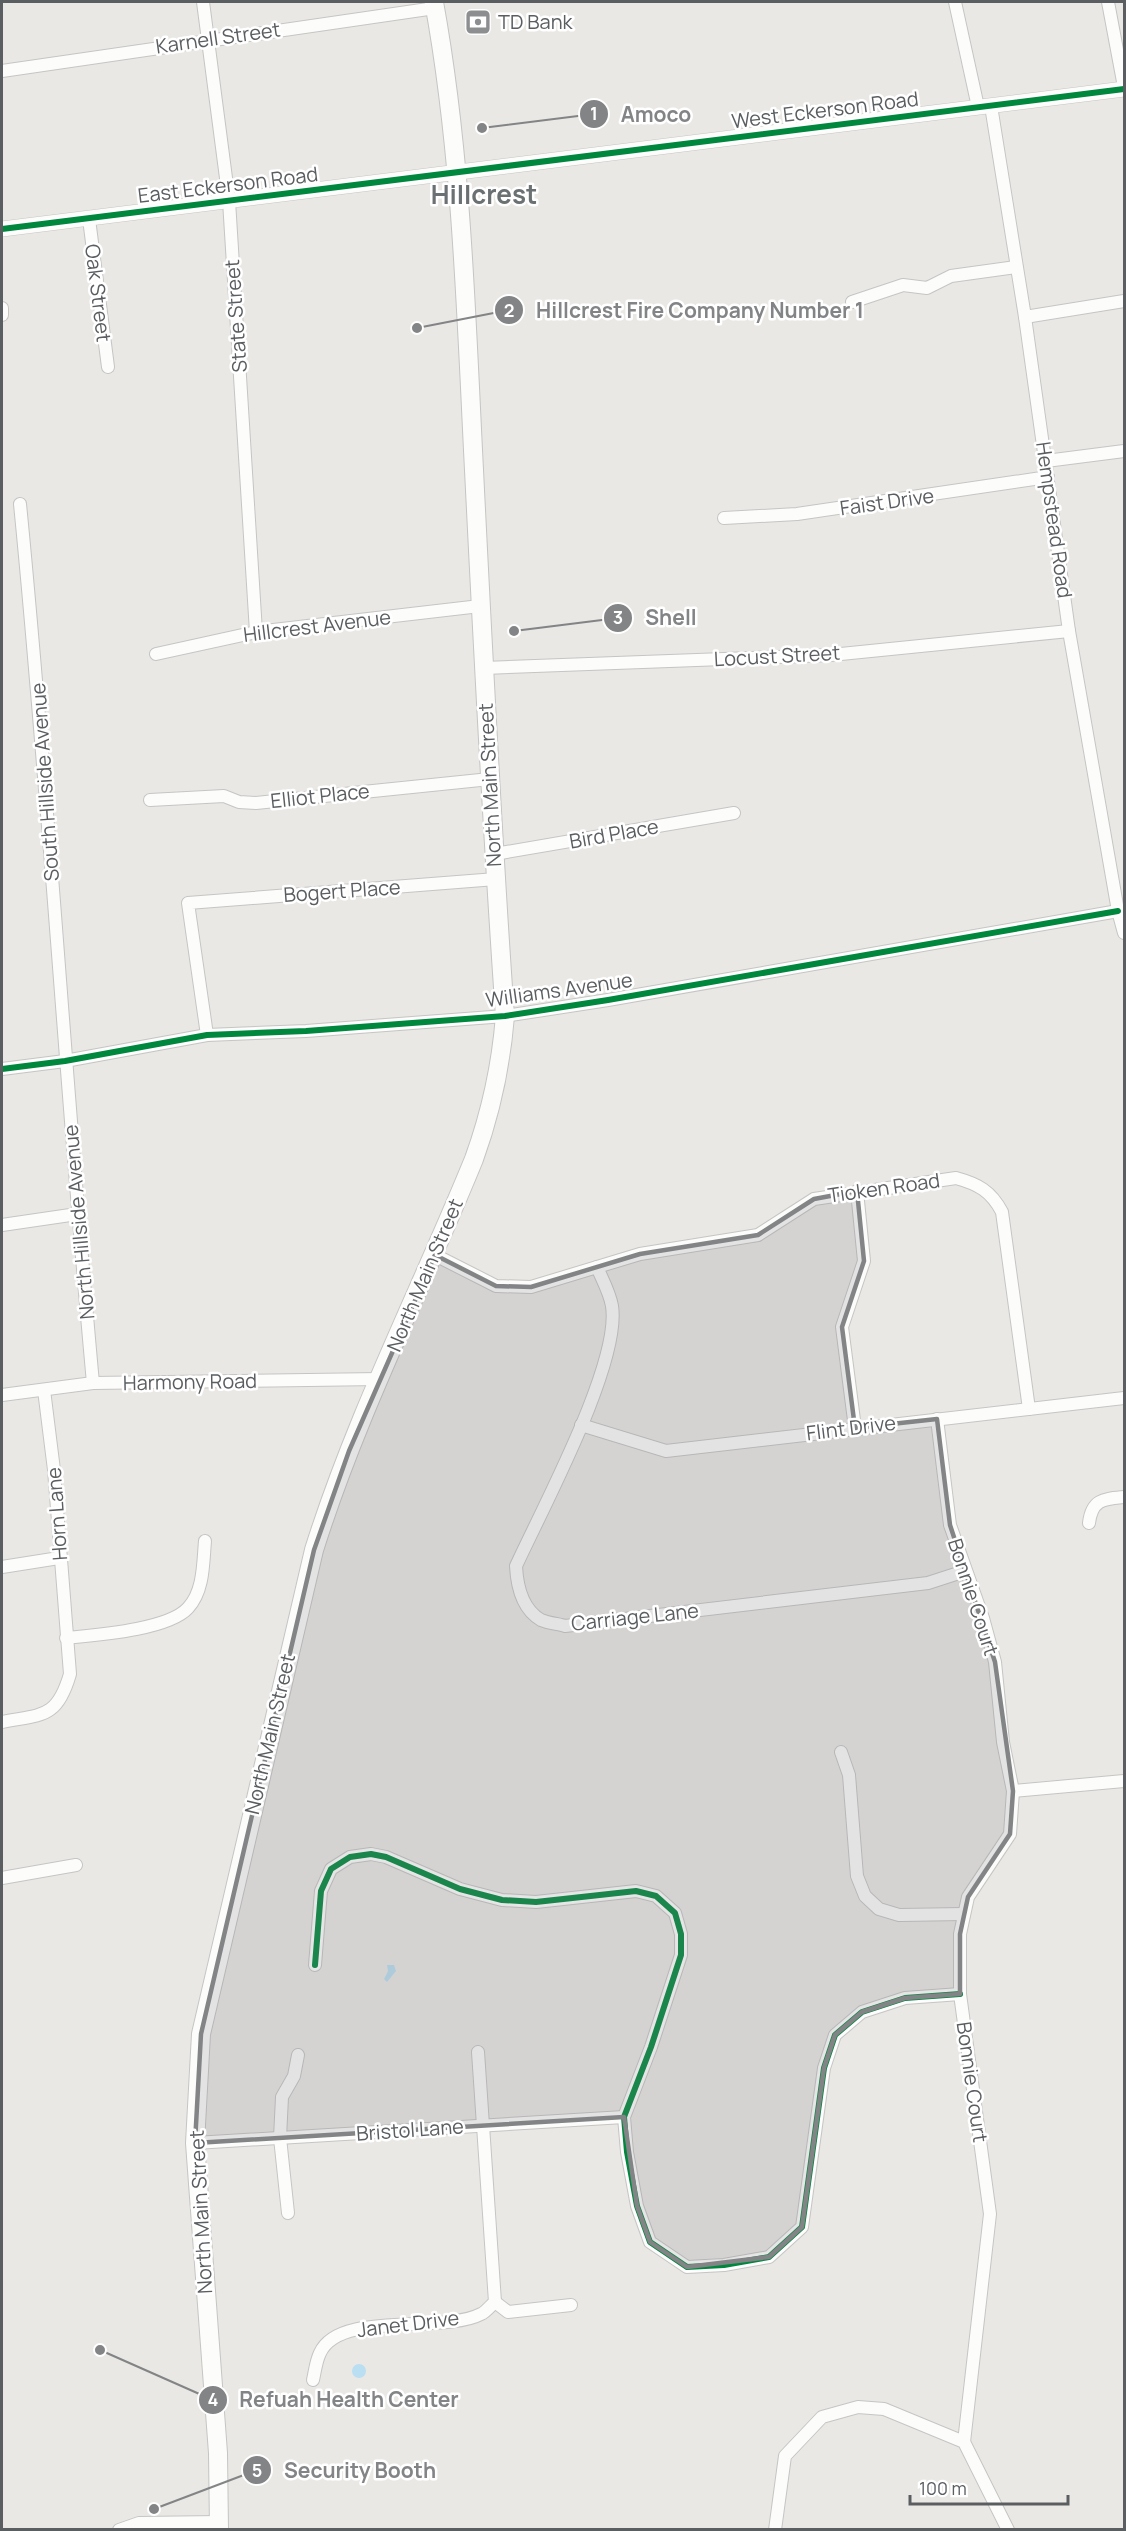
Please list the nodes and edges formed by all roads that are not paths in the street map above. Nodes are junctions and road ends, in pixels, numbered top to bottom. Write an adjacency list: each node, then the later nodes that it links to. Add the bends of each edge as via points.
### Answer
1 (203, 2): 5 (street, State Street)
2 (955, 2): 8 (street, Hempstead Road)
3 (1108, 2): 7 (street)
4 (435, 5): 5 (street, Karnell Street); 9 (main road, North Main Street)
5 (207, 39): 6 (street, Karnell Street); 10 (street, State Street)
6 (2, 71)
7 (1125, 88): 8 (street, West Eckerson Road)
8 (984, 106): 9 (street, West Eckerson Road); 13 (street, Hempstead Road)
9 (458, 172): 10 (street, East Eckerson Road); 25 (main road, North Main Street)
10 (229, 201): 11 (street, East Eckerson Road); 27 (street, State Street)
11 (89, 219): 12 (street, East Eckerson Road); 19 (street, Oak Street)
12 (2, 230)
13 (1016, 267): 15 (street, via 951,276 927,288 903,285); 18 (street, Hempstead Road)
14 (1125, 301): 18 (street)
15 (852, 302)
16 (2, 308): 17 (street)
17 (2, 315)
18 (1025, 317): 21 (street, Hempstead Road)
19 (108, 367)
20 (1125, 450): 21 (street)
21 (1046, 461): 22 (street, Hempstead Road)
22 (1048, 477): 24 (street, Faist Drive, via 797,514); 26 (street, Hempstead Road)
23 (20, 504): 39 (street, South Hillside Avenue, via 36,663)
24 (724, 518)
25 (480, 606): 27 (street, Hillcrest Avenue); 29 (main road, North Main Street)
26 (1069, 631): 29 (street, Locust Street, via 831,655); 35 (street, Hempstead Road)
27 (256, 632): 28 (street, Hillcrest Avenue)
28 (156, 654)
29 (484, 668): 30 (main road, North Main Street)
30 (490, 779): 31 (street, Elliot Place, via 256,802 239,802 224,796); 33 (main road, North Main Street)
31 (150, 800)
32 (734, 813): 33 (street, Bird Place)
33 (495, 854): 34 (main road, North Main Street)
34 (496, 879): 37 (main road, North Main Street); 38 (street, Bogert Place, via 188,903)
35 (1118, 911): 36 (street, Hempstead Road); 37 (street, Williams Avenue)
36 (1125, 933)
37 (505, 1016): 38 (street, Williams Avenue); 44 (main road, North Main Street, via 488,1121)
38 (207, 1035): 39 (street, Williams Avenue)
39 (65, 1061): 40 (street, Williams Avenue); 42 (street, North Hillside Avenue)
40 (2, 1069)
41 (857, 1191): 45 (street, Tioken Road, via 814,1198 758,1234 640,1254); 51 (street, Tioken Road, via 956,1178 977,1184 994,1196 1002,1212); 54 (street, via 864,1261 843,1328)
42 (77, 1214): 43 (street); 47 (street, North Hillside Avenue)
43 (2, 1225)
44 (435, 1255): 45 (street, Tioken Road, via 496,1286 531,1287); 46 (main road, North Main Street)
45 (597, 1267): 53 (street, Carriage Lane, via 612,1305 610,1345)
46 (380, 1379): 47 (street, Harmony Road); 76 (main road, North Main Street, via 327,1507 303,1593 201,2034)
47 (93, 1383): 48 (street, Harmony Road)
48 (44, 1390): 49 (street, Harmony Road); 58 (street, Horn Lane)
49 (2, 1395)
50 (1125, 1398): 51 (street, Flint Drive)
51 (1029, 1408): 52 (street, Flint Drive)
52 (937, 1419): 54 (street, Flint Drive); 60 (street, Bonnie Court, via 950,1525)
53 (581, 1425): 54 (street, Flint Drive, via 666,1450); 60 (street, Carriage Lane, via 516,1566 522,1599 541,1620 565,1626 928,1583)
54 (855, 1428)
55 (1125, 1497): 56 (street, via 1096,1504)
56 (1089, 1523)
57 (205, 1541): 61 (street, via 201,1581 188,1609 157,1625)
58 (59, 1558): 59 (street); 61 (street, Horn Lane)
59 (2, 1567)
60 (965, 1571): 65 (street, Bonnie Court, via 995,1662 1003,1742)
61 (66, 1638): 62 (street, Horn Lane, via 70,1674 63,1696 47,1713)
62 (2, 1722)
63 (841, 1752): 68 (street, via 849,1775 857,1876 865,1896 879,1909 898,1915)
64 (1125, 1781): 65 (street)
65 (1013, 1791): 68 (street, Bonnie Court, via 1010,1834 968,1897)
66 (76, 1865): 67 (street)
67 (2, 1878)
68 (963, 1914): 70 (street, Bonnie Court)
69 (315, 1965): 73 (street, via 321,1891 331,1869 350,1857 387,1857 460,1889 502,1900 536,1902 636,1891 656,1896 675,1912 681,1955)
70 (960, 1994): 73 (street, via 906,1998 862,2012 835,2034 824,2068 802,2227 769,2257 687,2267 650,2242 637,2206); 81 (street, Bonnie Court, via 990,2214)
71 (478, 2052): 74 (street)
72 (298, 2055): 75 (street, via 294,2076 282,2097)
73 (624, 2117): 74 (street, Bristol Lane)
74 (482, 2125): 75 (street, Bristol Lane); 78 (street)
75 (280, 2138): 76 (street, Bristol Lane); 77 (street)
76 (195, 2143): 82 (main road, North Main Street)
77 (288, 2213)
78 (495, 2302): 79 (street, via 508,2312); 80 (street, Janet Drive, via 482,2314 456,2320 355,2330 334,2337 320,2351)
79 (571, 2305)
80 (313, 2380)
81 (964, 2442): 84 (street, via 884,2409 858,2407 822,2417 785,2456); 85 (street)
82 (220, 2526): 83 (street, via 139,2523)
83 (119, 2529)
84 (775, 2529)
85 (1008, 2529)

